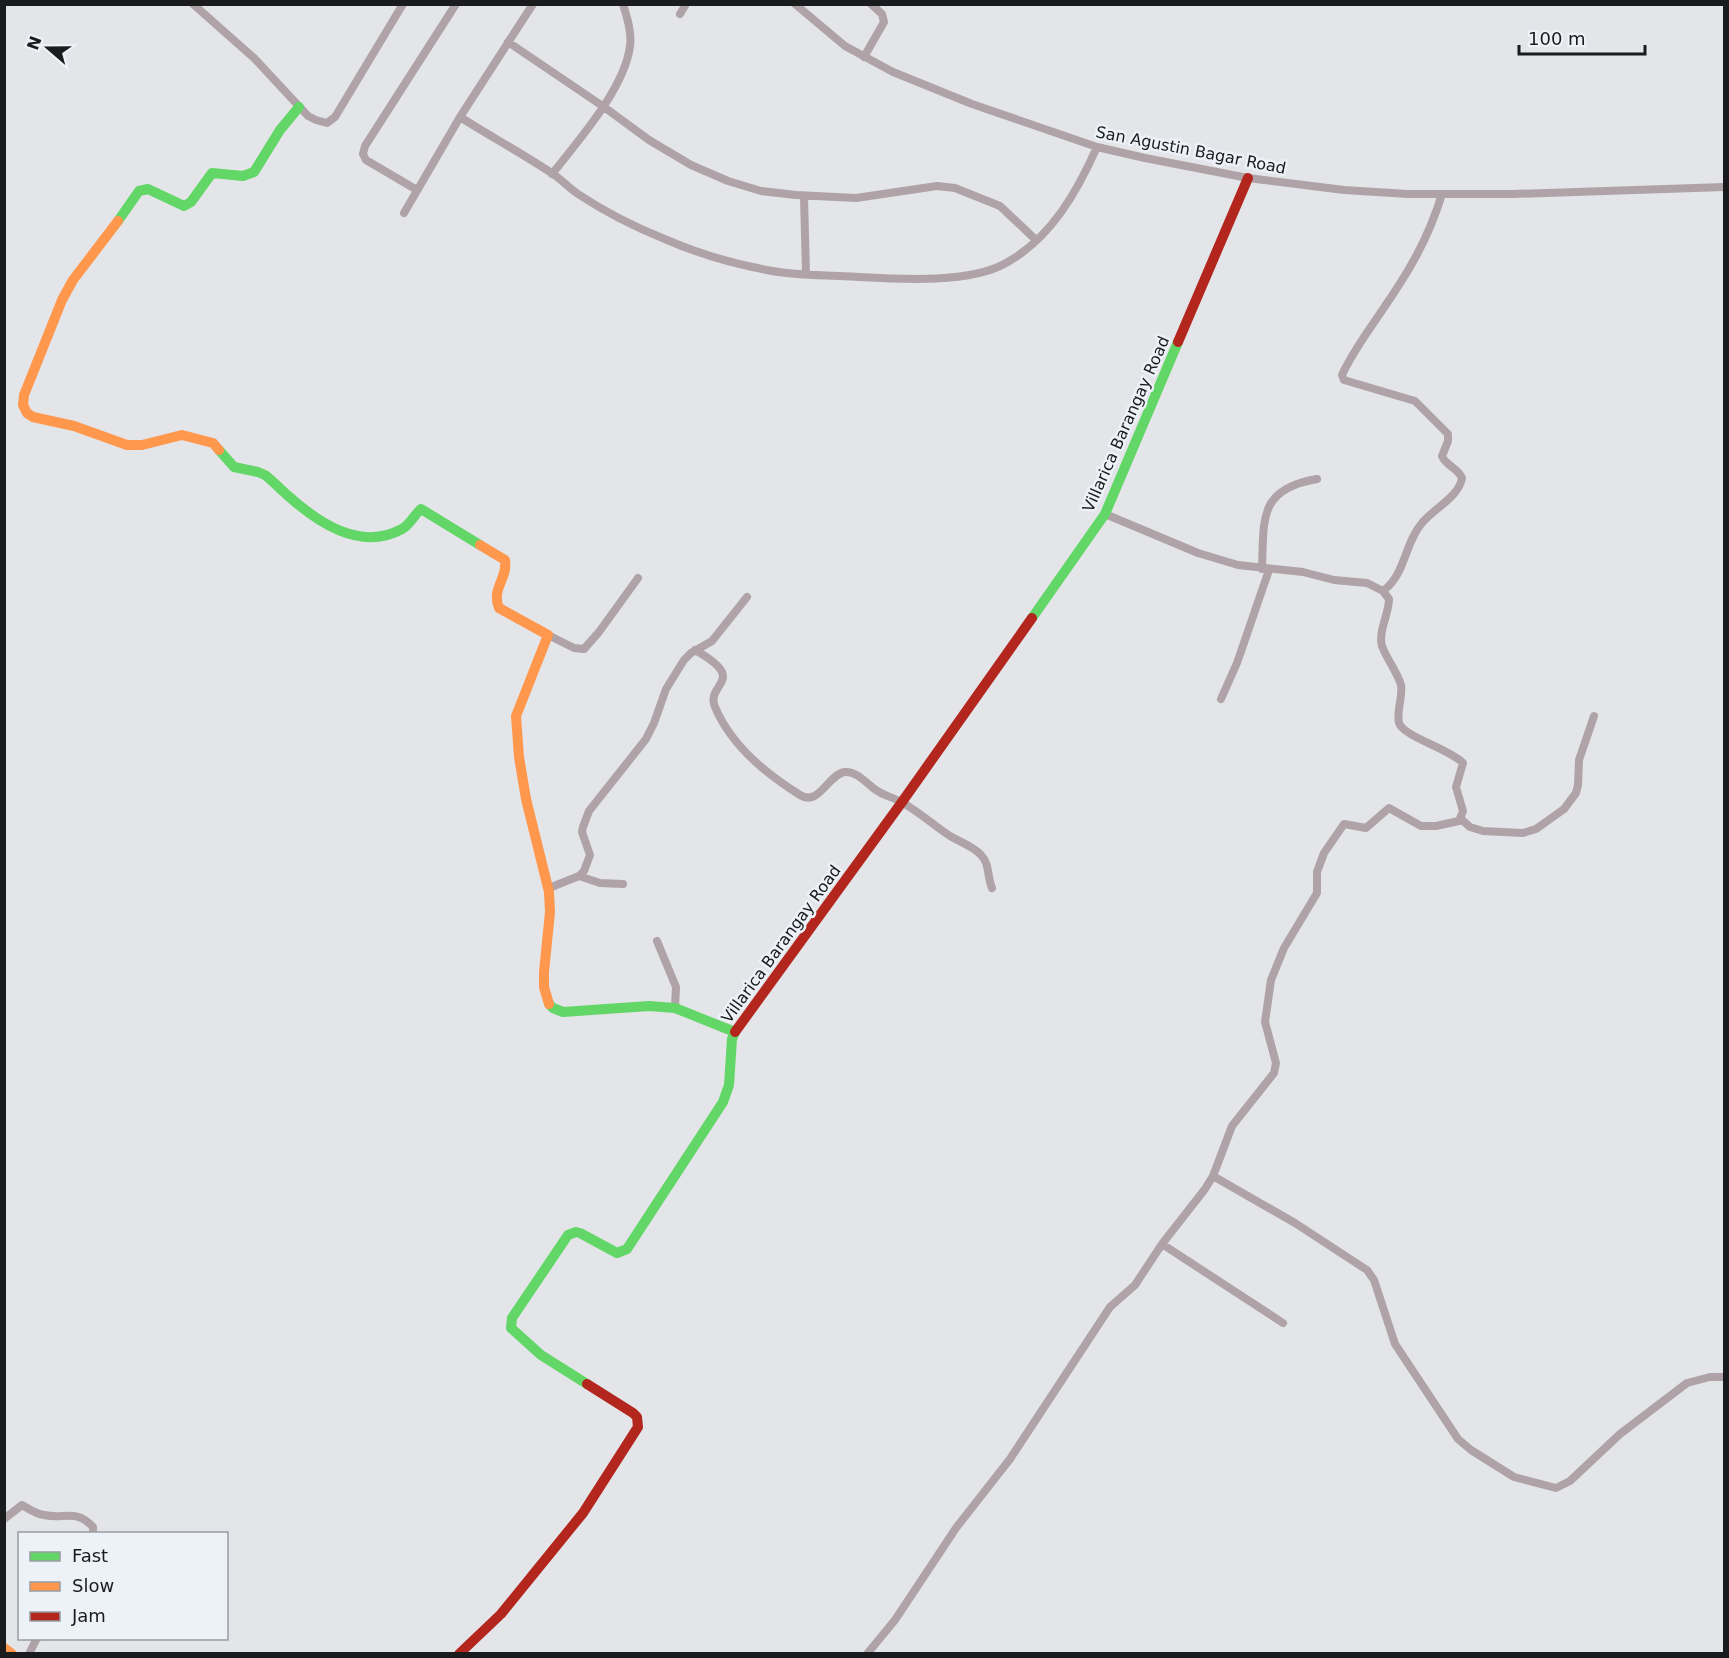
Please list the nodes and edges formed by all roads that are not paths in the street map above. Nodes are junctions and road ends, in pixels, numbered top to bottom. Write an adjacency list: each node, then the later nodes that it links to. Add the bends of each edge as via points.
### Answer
1 (193, 4): 12 (street, via 254,58)
2 (403, 4): 12 (street, via 332,121 316,120)
3 (456, 4): 19 (street, via 363,154 366,160)
4 (533, 4): 10 (street)
5 (623, 4): 13 (street, via 630,46 624,68)
6 (686, 4): 9 (street)
7 (795, 4): 11 (street, San Agustin Bagar Road)
8 (871, 4): 11 (street, via 882,14 884,22)
9 (680, 14)
10 (508, 42): 13 (street); 14 (street)
11 (864, 57): 15 (street, San Agustin Bagar Road, via 972,104)
12 (300, 107): 31 (street, via 249,175 212,173 184,206 148,189 139,191 62,300 23,405 33,417 74,426 127,445 182,435 213,443 238,470 262,473 336,530 356,538 388,534 409,524 418,510 424,510 505,560 507,566 495,596 499,608)
13 (604, 107): 16 (street); 21 (street, via 691,165 761,191)
14 (460, 117): 16 (street); 19 (street)
15 (1097, 147): 17 (street, San Agustin Bagar Road); 23 (street, via 1058,219)
16 (552, 174): 24 (street, via 622,219 668,241 768,271)
17 (1248, 178): 20 (street, San Agustin Bagar Road, via 1344,190); 26 (street, Villarica Barangay Road)
18 (1725, 187): 20 (street, San Agustin Bagar Road)
19 (417, 190): 22 (street)
20 (1442, 194): 29 (street, via 1419,252 1342,375 1344,380 1408,398 1423,407 1448,434 1442,456 1462,478 1452,494 1422,521 1398,574)
21 (804, 196): 23 (street, via 856,198 925,188 955,188 1000,206); 24 (street)
22 (404, 213)
23 (1036, 240): 24 (street, via 1005,264 952,277)
24 (806, 274)
25 (1317, 479): 27 (street, via 1291,486 1272,499 1265,519)
26 (1105, 514): 27 (street, via 1198,554); 35 (street, Villarica Barangay Road)
27 (1266, 569): 29 (street, via 1361,581); 33 (street, via 1237,663)
28 (638, 578): 31 (street, via 584,649)
29 (1383, 591): 36 (street, via 1389,602 1382,645 1401,685 1398,719 1408,733 1463,763 1456,787 1463,811)
30 (747, 597): 32 (street, via 712,641)
31 (548, 635): 39 (street, via 516,716 532,826)
32 (695, 650): 35 (street, via 716,663 723,673 714,703 731,736 755,761 803,797 812,797 836,775 848,772); 37 (street, via 666,689 646,739 589,811 582,832 589,860)
33 (1221, 699)
34 (1594, 716): 36 (street, via 1579,760 1576,793 1564,809 1536,829 1523,833 1484,831)
35 (902, 802): 40 (street, via 977,851 986,862); 43 (street, Villarica Barangay Road)
36 (1461, 819): 44 (street, via 1450,824 1421,826 1389,808 1366,828 1344,824 1333,838 1319,864 1317,893 1284,948 1271,980 1265,1022 1276,1063 1274,1073 1232,1126)
37 (579, 876): 38 (street, via 600,883); 39 (street)
38 (623, 884)
39 (549, 888): 42 (street, via 545,989 551,1007 563,1012)
40 (992, 888)
41 (657, 941): 42 (street, via 676,987)
42 (675, 1008): 43 (street)
43 (735, 1032): 54 (street, Villarica Barangay Road, via 729,1085 723,1102 627,1248 617,1253 580,1233 568,1235 512,1318 512,1328 541,1355 633,1413 638,1427 583,1513 501,1614)
44 (1213, 1176): 45 (street); 47 (street, via 1295,1222 1367,1270 1374,1280 1395,1344 1458,1439 1514,1477 1556,1488 1687,1383)
45 (1162, 1244): 46 (street); 55 (street, via 1135,1285 1110,1307 1010,1459)
46 (1283, 1323)
47 (1725, 1377)
48 (4, 1519): 49 (street, via 22,1505 45,1516 77,1516 88,1521)
49 (93, 1532)
50 (36, 1640): 53 (street)
51 (4, 1648): 52 (street)
52 (12, 1653)
53 (28, 1653)
54 (459, 1653)
55 (867, 1653)

